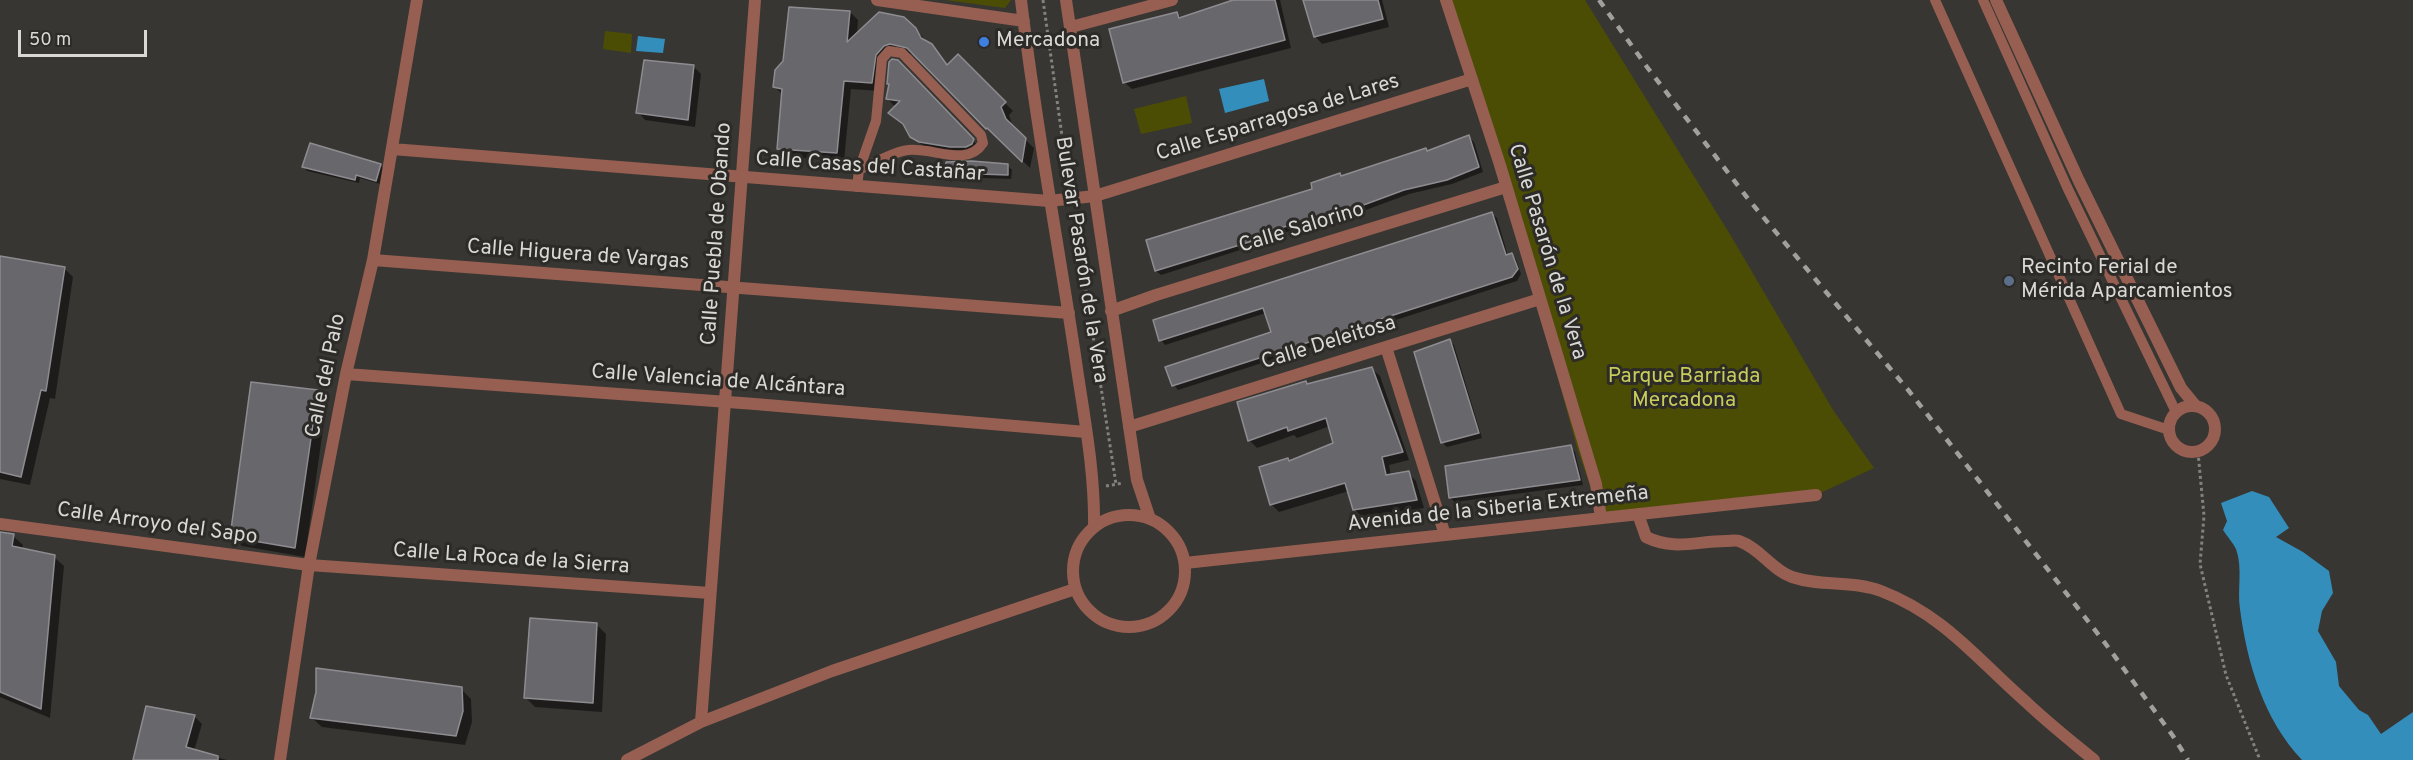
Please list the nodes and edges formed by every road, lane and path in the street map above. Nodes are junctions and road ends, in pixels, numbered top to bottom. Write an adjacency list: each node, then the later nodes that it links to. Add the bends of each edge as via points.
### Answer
1 (417, 0): 15 (street, Calle del Palo)
2 (755, 0): 17 (street, Calle Puebla de Obando)
3 (877, 0): 12 (street)
4 (1021, 0): 12 (street, Bulevar Pasarón de la Vera)
5 (1043, 0): 21 (path)
6 (1066, 0): 13 (street, Bulevar Pasarón de la Vera)
7 (1172, 0): 13 (street)
8 (1446, 0): 14 (street, Calle Pasarón de la Vera)
9 (1935, 0): 34 (lane, via 2121,414)
10 (1983, 0): 32 (lane, via 2067,187)
11 (1996, 0): 31 (street, via 2160,347)
12 (1024, 21): 22 (street, Bulevar Pasarón de la Vera)
13 (1071, 27): 20 (street, Bulevar Pasarón de la Vera)
14 (1472, 78): 19 (street, Calle Pasarón de la Vera); 20 (street, Calle Esparragosa de Lares)
15 (392, 149): 17 (street, Calle Casas del Castañar); 23 (street, Calle del Palo)
16 (859, 170): 16 (lane, via 907,150 966,156 977,152 983,143 981,135 902,53 889,51 882,59 876,121); 18 (lane)
17 (742, 178): 18 (street, Calle Casas del Castañar); 24 (street, Calle Puebla de Obando)
18 (857, 187): 22 (street, Calle Casas del Castañar)
19 (1506, 187): 25 (street, Calle Pasarón de la Vera); 26 (street, Calle Salorino)
20 (1095, 196): 21 (street, Calle Casas del Castañar); 26 (street, Bulevar Pasarón de la Vera)
21 (1071, 199): 22 (street, Calle Casas del Castañar); 38 (path)
22 (1049, 201): 27 (street, Bulevar Pasarón de la Vera)
23 (373, 260): 24 (street, Calle Higuera de Vargas); 29 (street, Calle del Palo)
24 (733, 288): 27 (street, Calle Higuera de Vargas); 30 (street, Calle Puebla de Obando)
25 (1540, 299): 28 (street, Calle Deleitosa); 42 (street, Calle Pasarón de la Vera, via 1596,484)
26 (1111, 311): 33 (street, Bulevar Pasarón de la Vera)
27 (1068, 313): 35 (street, Bulevar Pasarón de la Vera)
28 (1386, 347): 33 (street, Calle Deleitosa); 46 (street)
29 (346, 374): 30 (street, Calle Valencia de Alcántara); 48 (street, Calle del Palo)
30 (725, 402): 35 (street, Calle Valencia de Alcántara); 50 (street, Calle Puebla de Obando)
31 (2194, 405): 32 (street); 36 (street, via 2207,410 2215,421 2215,434 2209,445)
32 (2176, 412): 34 (street)
33 (1128, 427): 37 (street, Bulevar Pasarón de la Vera)
34 (2169, 430): 36 (street, via 2179,448)
35 (1086, 432): 39 (street, Bulevar Pasarón de la Vera)
36 (2198, 452): 55 (path, via 2204,516 2200,564 2226,675)
37 (1137, 480): 38 (path); 43 (street, Bulevar Pasarón de la Vera)
38 (1116, 484): 39 (path)
39 (1095, 489): 45 (street, Bulevar Pasarón de la Vera)
40 (1816, 495): 41 (street, Avenida de la Siberia Extremeña)
41 (1638, 514): 42 (street, Avenida de la Siberia Extremeña); 54 (street, via 1646,537 1658,543 1675,546 1739,541 1790,576 1816,584 1848,584 1880,591 1916,608 1953,632 2024,701)
42 (1601, 518): 46 (street, Avenida de la Siberia Extremeña)
43 (1150, 519): 45 (street, via 1131,515 1112,518); 47 (street, via 1167,529 1179,544)
44 (0, 524): 48 (street, Calle Arroyo del Sapo)
45 (1094, 527): 49 (street, via 1081,541 1074,559)
46 (1445, 535): 47 (street, Avenida de la Siberia Extremeña)
47 (1185, 563): 49 (street, via 1184,583 1177,601 1164,616 1147,625 1117,627 1099,619 1084,606)
48 (309, 565): 50 (street, Calle La Roca de la Sierra); 52 (street, Calle del Palo)
49 (1075, 589): 51 (street, via 832,671)
50 (710, 593): 51 (street, Calle Puebla de Obando)
51 (701, 722): 53 (street)
52 (280, 760)
53 (627, 760)
54 (2094, 760)
55 (2260, 760)

